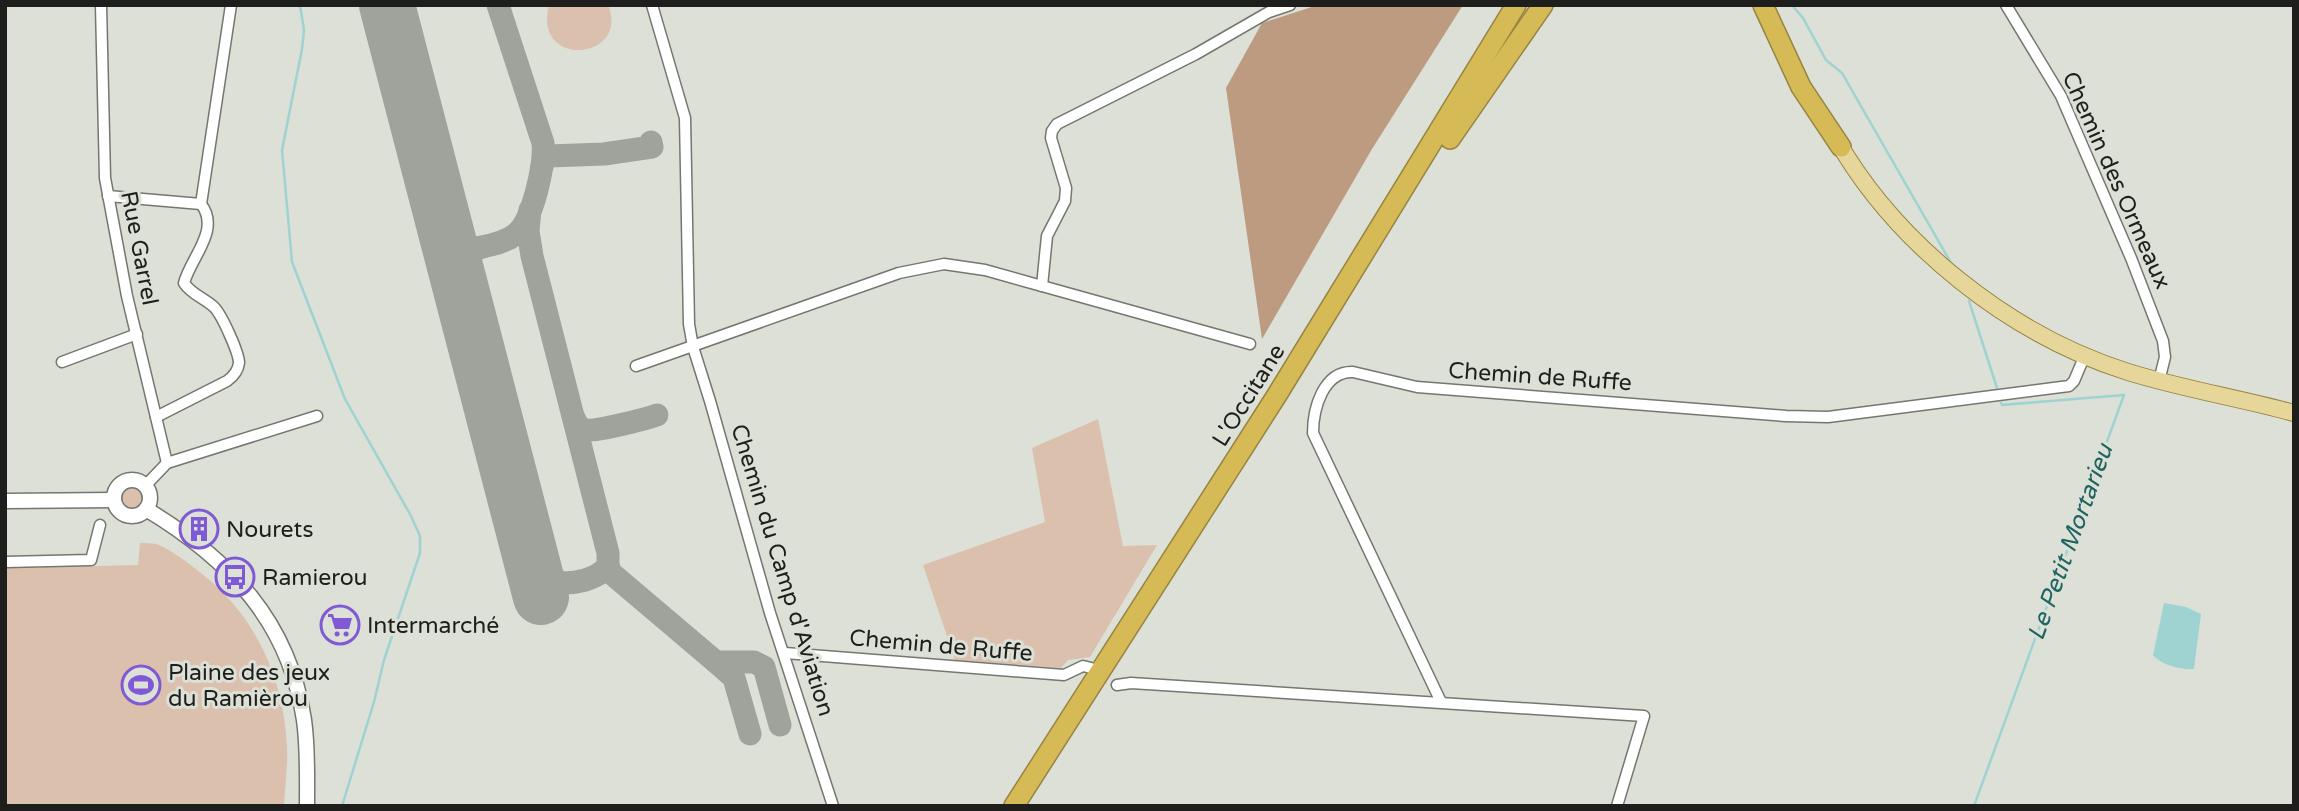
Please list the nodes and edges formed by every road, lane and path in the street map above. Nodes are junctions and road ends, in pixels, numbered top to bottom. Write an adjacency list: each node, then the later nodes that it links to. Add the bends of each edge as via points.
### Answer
1 (101, 5): 15 (street, Rue Garrel)
2 (231, 5): 16 (street)
3 (652, 5): 20 (street, Chemin du Camp d'Aviation, via 685,118)
4 (1290, 5): 17 (street, via 1057,124 1051,138 1066,188 1065,201 1047,236)
5 (1507, 5): 12 (highway)
6 (1516, 5): 12 (highway, L'Occitane)
7 (1531, 5): 13 (highway, L'Occitane)
8 (1543, 5): 13 (highway)
9 (1763, 5): 14 (highway, via 1801,87)
10 (1771, 5): 14 (main road)
11 (2006, 5): 24 (street, Chemin des Ormeaux, via 2061,96 2132,258 2164,341)
12 (1453, 107): 41 (highway, L'Occitane, via 1270,406)
13 (1450, 139): 42 (highway, L'Occitane)
14 (1840, 147): 21 (main road, via 1878,200 1947,270 2012,318)
15 (108, 196): 16 (street); 18 (street, Rue Garrel)
16 (201, 204): 27 (street, via 210,227 184,283 217,310 239,359 238,368 227,381)
17 (1041, 286): 19 (street); 20 (street, via 944,264 899,272)
18 (137, 334): 22 (street); 27 (street, Rue Garrel)
19 (1250, 344)
20 (693, 347): 23 (street); 35 (street, Chemin du Camp d'Aviation)
21 (2085, 355): 24 (main road); 38 (street, Chemin de Ruffe, via 2069,386 1828,417 1417,387 1353,372 1336,376 1316,405 1312,433)
22 (62, 362)
23 (636, 366)
24 (2159, 381): 25 (main road)
25 (2294, 413)
26 (317, 416): 28 (street)
27 (156, 417): 28 (street, Rue Garrel)
28 (167, 463): 29 (street)
29 (145, 486): 30 (main road, via 135,480 124,482 116,489); 32 (main road, via 149,497)
30 (114, 500): 31 (main road); 32 (main road, via 118,510 127,515)
31 (5, 501)
32 (146, 509): 39 (main road, via 225,566 268,618 286,653 301,701)
33 (100, 525): 34 (street, via 92,560)
34 (5, 562)
35 (785, 653): 36 (street, Chemin de Ruffe, via 1064,676 1083,666); 40 (street, Chemin du Camp d'Aviation)
36 (1091, 668)
37 (1117, 685): 38 (street)
38 (1441, 702): 43 (street, via 1644,716)
39 (307, 806)
40 (833, 806)
41 (1014, 806)
42 (1029, 806)
43 (1617, 806)

